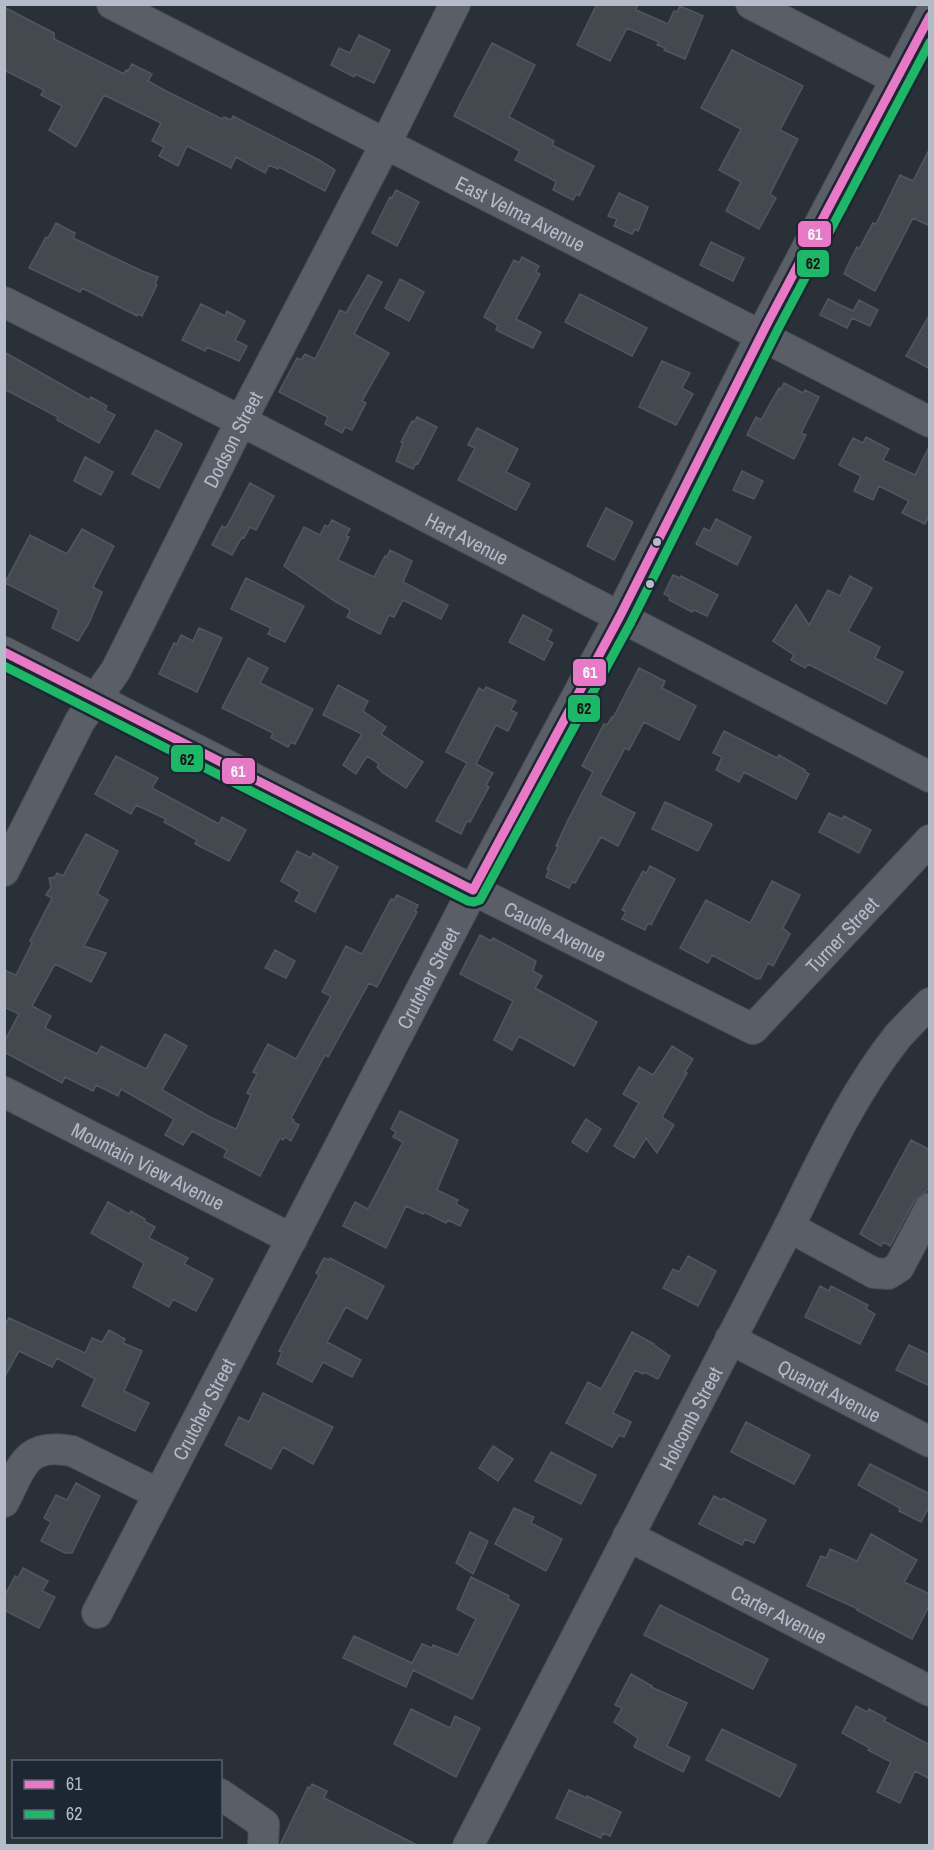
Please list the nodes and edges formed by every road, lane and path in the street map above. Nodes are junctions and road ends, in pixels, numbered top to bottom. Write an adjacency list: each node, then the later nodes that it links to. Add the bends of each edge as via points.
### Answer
1 (112, 4): 6 (street, East Velma Avenue)
2 (455, 4): 6 (street, Dodson Street)
3 (751, 4): 5 (street)
4 (930, 15): 5 (street, Crutcher Street)
5 (896, 79): 8 (street, Crutcher Street)
6 (385, 145): 8 (street, East Velma Avenue); 9 (street, Dodson Street)
7 (4, 302): 9 (street, Hart Avenue)
8 (761, 335): 10 (street, East Velma Avenue); 11 (street, Crutcher Street)
9 (241, 421): 11 (street, Hart Avenue); 13 (street, Dodson Street, via 116,670)
10 (930, 422)
11 (620, 616): 14 (street, Hart Avenue); 17 (street, Crutcher Street)
12 (4, 652): 13 (street, Caudle Avenue)
13 (96, 699): 16 (street, Dodson Street, via 80,720); 17 (street, Caudle Avenue)
14 (930, 777)
15 (930, 840): 19 (street, Turner Street)
16 (4, 871)
17 (473, 890): 19 (street, Caudle Avenue); 23 (street, Crutcher Street)
18 (930, 1003): 22 (street, Holcomb Street, via 898,1036 864,1084 837,1129)
19 (753, 1029)
20 (4, 1092): 23 (street, Mountain View Avenue)
21 (930, 1208): 22 (street, via 899,1267 888,1274 874,1273)
22 (789, 1227): 24 (street, Holcomb Street)
23 (292, 1239): 26 (street, Crutcher Street)
24 (730, 1339): 25 (street, Quandt Avenue); 28 (street, Holcomb Street)
25 (930, 1442)
26 (159, 1494): 27 (street, via 72,1451 58,1448 32,1454); 29 (street, Crutcher Street)
27 (4, 1502)
28 (628, 1536): 30 (street, Carter Avenue); 33 (street, Holcomb Street)
29 (97, 1613)
30 (930, 1691)
31 (222, 1795): 32 (street, via 264,1824)
32 (263, 1845)
33 (468, 1845)

